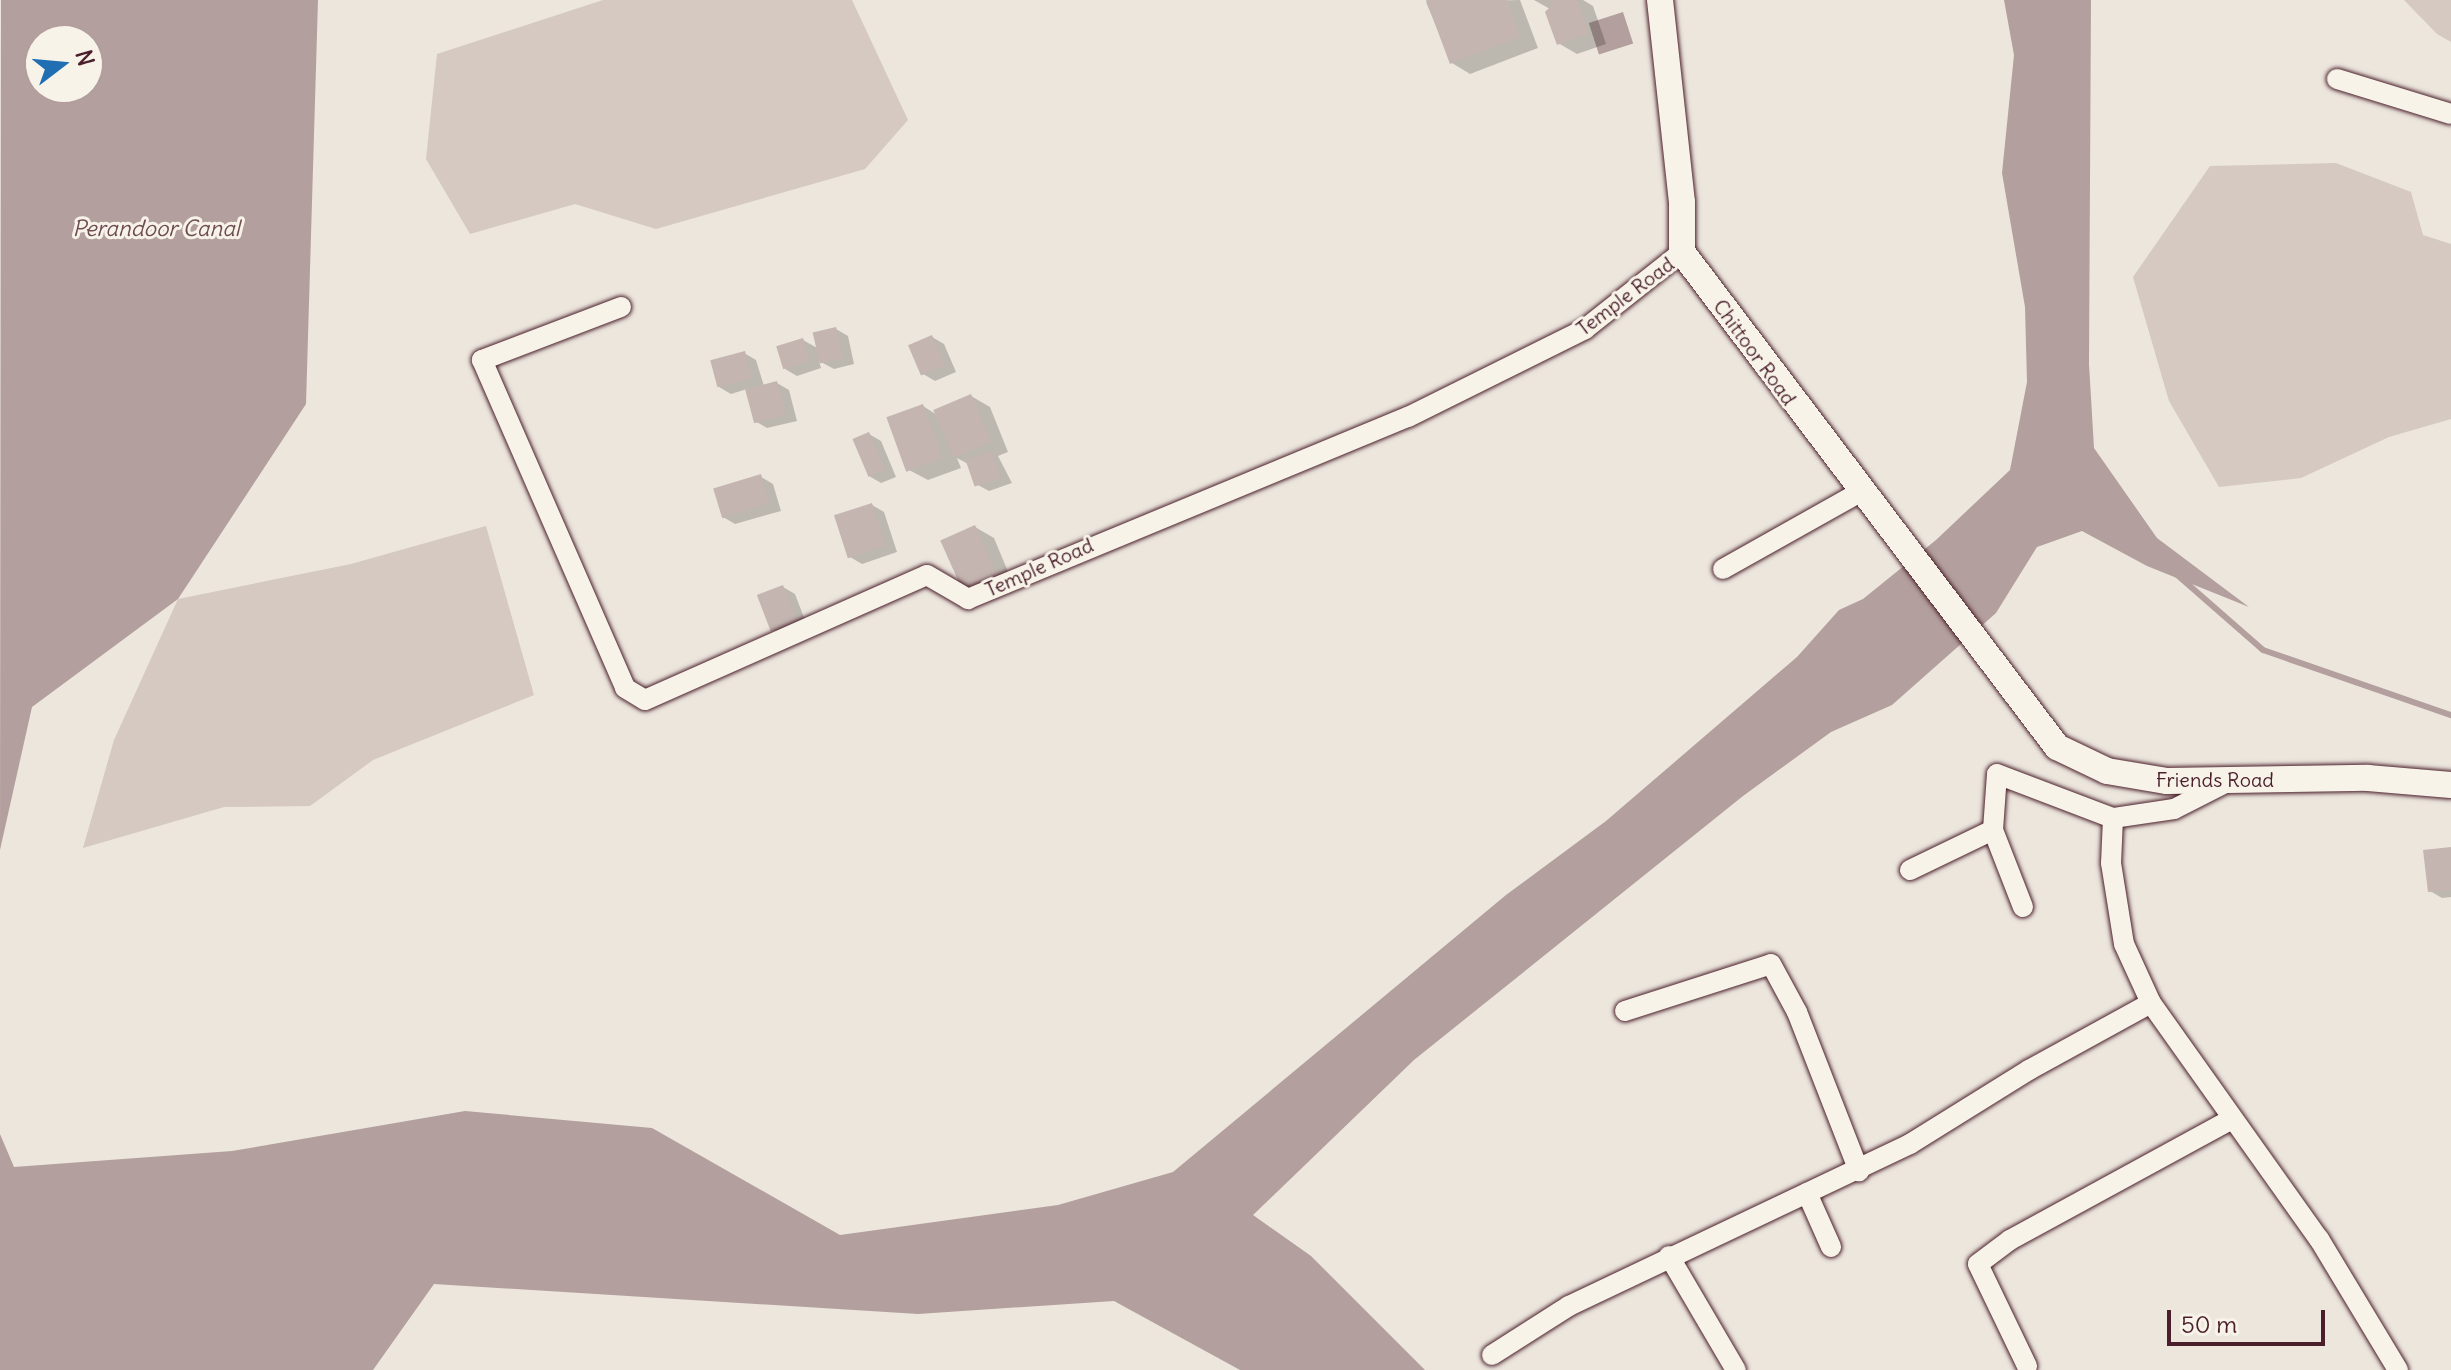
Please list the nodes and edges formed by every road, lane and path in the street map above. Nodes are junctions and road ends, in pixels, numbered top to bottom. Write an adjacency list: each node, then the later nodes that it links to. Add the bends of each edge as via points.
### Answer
1 (1660, 0): 4 (main road, via 1682,202)
2 (2337, 79): 3 (street)
3 (2451, 114)
4 (1682, 252): 5 (street, Temple Road, via 1585,329 1423,411 968,599 927,575 645,700 625,688 482,360); 6 (main road, Chittoor Road)
5 (621, 307)
6 (1860, 492): 7 (street); 8 (main road, Chittoor Road)
7 (1723, 569)
8 (1982, 653): 9 (main road, Friends Road, via 2043,734 2075,758 2134,777)
9 (2227, 782): 10 (main road, Friends Road, via 2368,778); 11 (street, via 2174,809)
10 (2451, 785)
11 (2113, 818): 12 (street, via 1997,774); 15 (street, via 2111,863 2120,924 2130,961)
12 (1993, 830): 13 (street); 14 (street)
13 (1910, 870)
14 (2023, 907)
15 (2151, 1003): 17 (street); 18 (street)
16 (1625, 1011): 18 (street, via 1771,964 1797,1012)
17 (2232, 1119): 23 (street, via 2010,1240 1978,1264); 25 (street, via 2319,1239)
18 (1859, 1171): 19 (street)
19 (1807, 1193): 20 (street); 21 (street)
20 (1831, 1247)
21 (1669, 1256): 22 (street, via 1569,1306); 24 (street)
22 (1492, 1355)
23 (2027, 1366)
24 (1736, 1370)
25 (2398, 1370)

